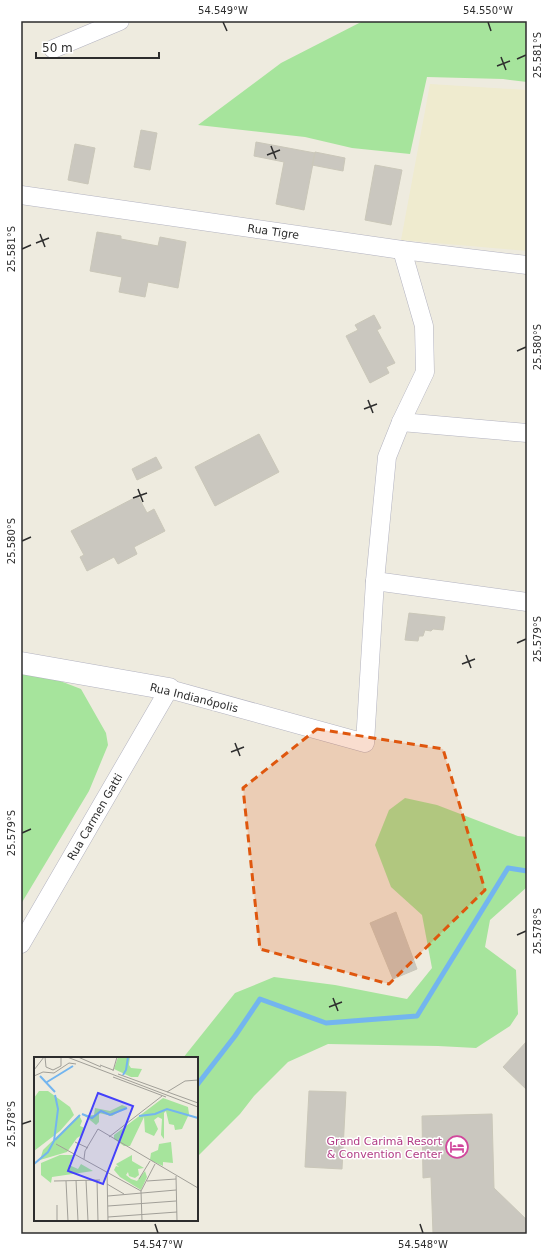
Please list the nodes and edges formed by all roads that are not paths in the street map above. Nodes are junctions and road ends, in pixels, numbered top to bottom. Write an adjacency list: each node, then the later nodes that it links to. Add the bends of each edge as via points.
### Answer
1 (109, 23): 2 (street)
2 (53, 49)
3 (21, 195): 4 (street, Rua Tigre)
4 (402, 250): 5 (street, Rua Tigre); 6 (street, via 424,326 425,372)
5 (527, 265)
6 (401, 422): 7 (street); 8 (street, via 387,457)
7 (527, 433)
8 (375, 581): 9 (street); 11 (street, Rua Indianópolis, via 365,743)
9 (527, 602)
10 (21, 663): 11 (street, Rua Indianópolis)
11 (169, 690): 12 (street, Rua Carmen Gatti)
12 (21, 944)

